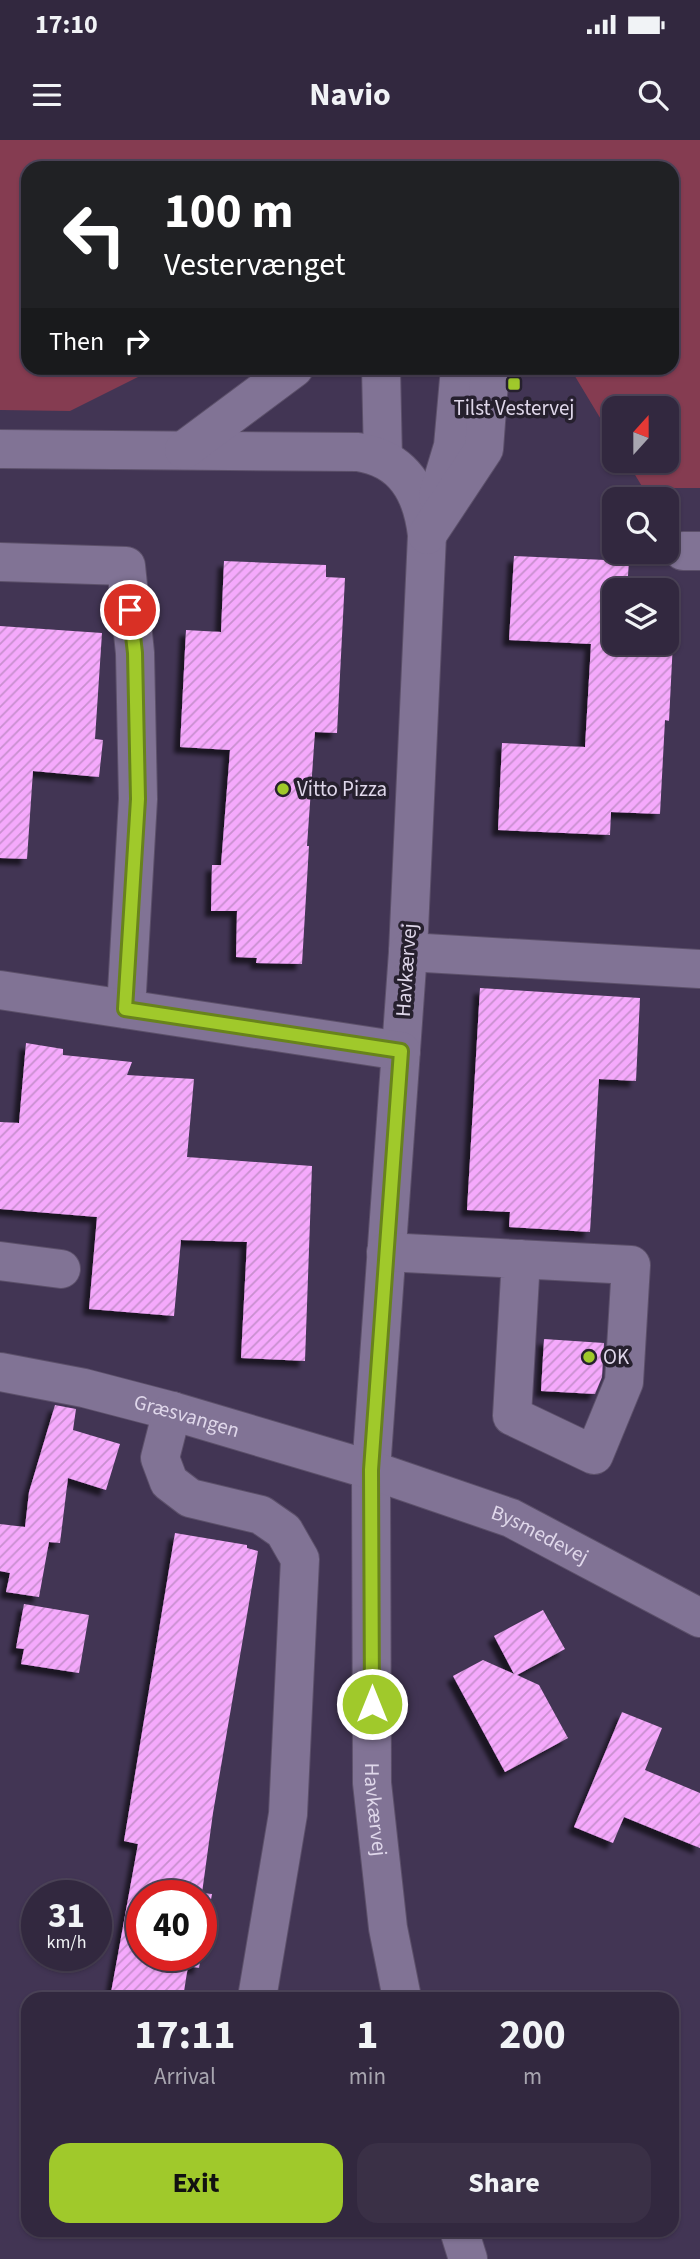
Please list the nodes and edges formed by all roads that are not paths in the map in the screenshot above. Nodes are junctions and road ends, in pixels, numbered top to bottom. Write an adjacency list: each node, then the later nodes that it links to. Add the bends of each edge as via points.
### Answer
1 (285, 375): 6 (street)
2 (381, 375): 7 (street)
3 (459, 375): 8 (street, via 453,446)
4 (489, 375): 8 (street, via 484,449)
5 (0, 449): 6 (street)
6 (184, 450): 7 (street, via 358,452)
7 (383, 458): 8 (street, Havkærvej, via 419,496)
8 (427, 535): 10 (street, Havkærvej)
9 (0, 562): 13 (street, via 126,566 135,653 138,799)
10 (408, 952): 11 (street); 14 (street, Havkærvej)
11 (700, 969)
12 (0, 990): 13 (street)
13 (125, 1009): 14 (street)
14 (401, 1051): 15 (street, Havkærvej)
15 (386, 1252): 16 (street); 21 (street, Havkærvej)
16 (521, 1259): 16 (street, via 631,1265 624,1382 594,1455 512,1416)
17 (0, 1261): 18 (street)
18 (61, 1269)
19 (0, 1373): 20 (street, Græsvangen)
20 (172, 1411): 21 (street, Græsvangen); 23 (street, via 160,1458 169,1482 190,1498 261,1515 284,1531 300,1559 288,1814)
21 (371, 1470): 22 (street, Bysmedevej, via 511,1518); 24 (street, Havkærvej, via 372,1783 388,1928)
22 (700, 1618)
23 (258, 1992)
24 (401, 1992)
25 (461, 2237): 26 (street)
26 (468, 2259)

